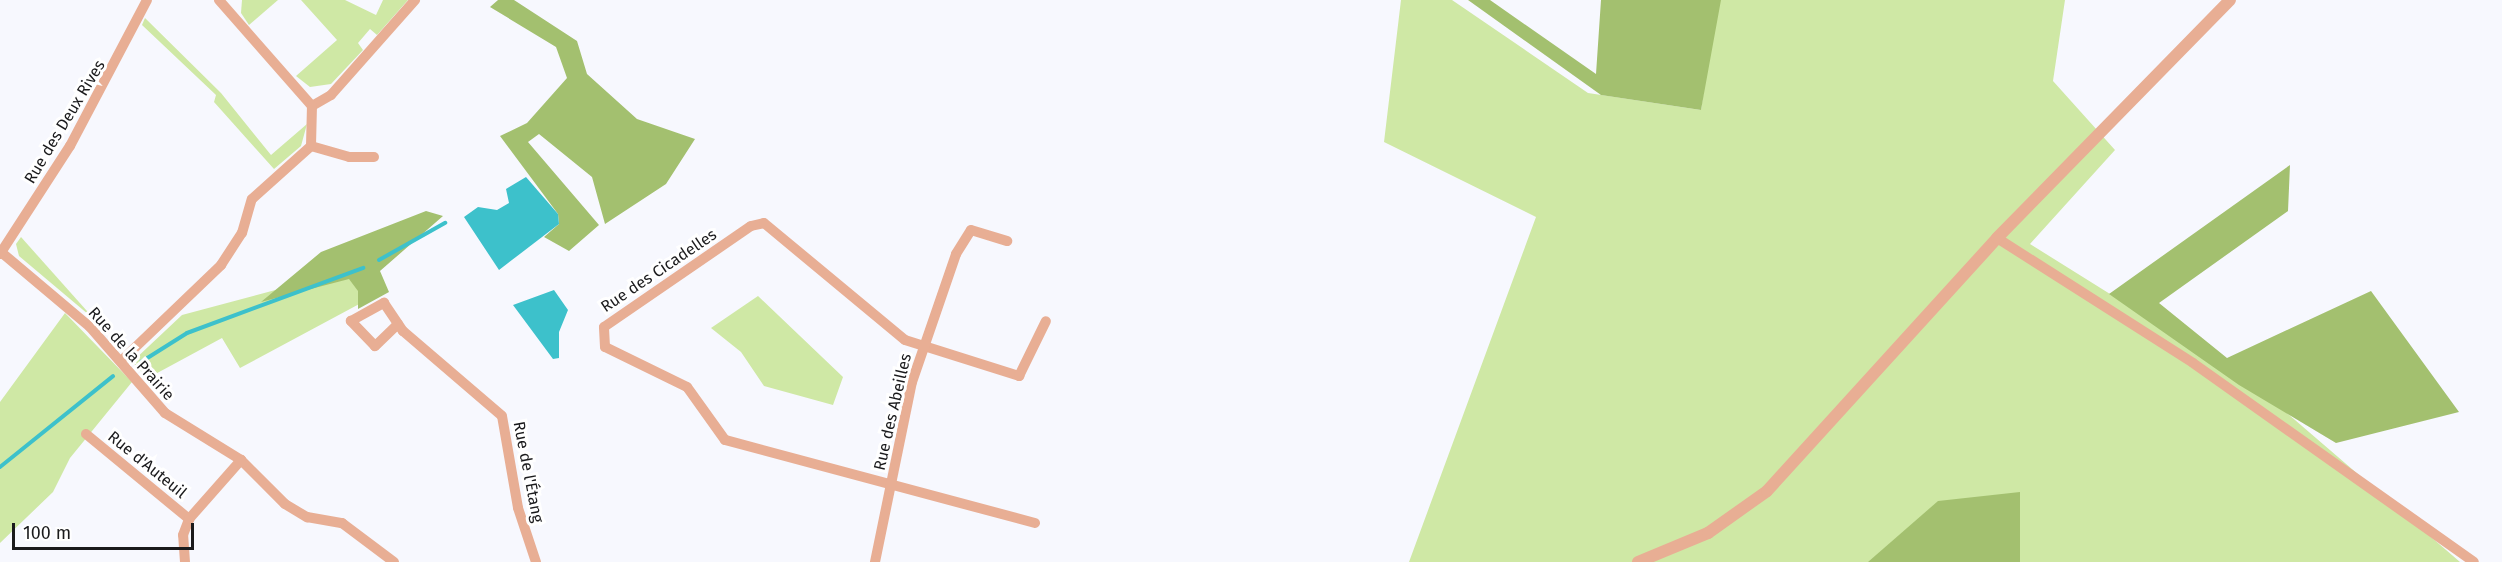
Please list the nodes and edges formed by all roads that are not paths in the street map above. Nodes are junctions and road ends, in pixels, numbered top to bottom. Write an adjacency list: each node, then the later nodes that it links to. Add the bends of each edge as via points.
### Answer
1 (147, 0): 10 (street, Rue des Deux Rives, via 70,146)
2 (415, 0): 5 (street, via 331,95)
3 (2230, 0): 8 (street)
4 (225, 2): 5 (street)
5 (312, 106): 6 (street)
6 (311, 146): 7 (street, via 349,158); 14 (street, via 252,199 242,233 221,265)
7 (375, 158)
8 (1996, 238): 24 (street, via 1767,491 1708,533); 25 (street, via 2193,363)
9 (1007, 241): 13 (street, Rue des Abeilles, via 971,230)
10 (1, 253): 14 (street, Rue de la Prairie)
11 (1046, 321): 13 (street, via 1019,376)
12 (398, 324): 22 (street, Rue de l'Étang, via 502,416 518,508)
13 (924, 346): 17 (street, Rue des Abeilles); 17 (street, Rue des Cicadelles, via 897,337 764,223 604,327 605,347 687,387 725,440)
14 (121, 361): 16 (street, Rue de la Prairie, via 165,413)
15 (86, 434): 18 (street, Rue d'Auteuil)
16 (241, 460): 18 (street, Rue d'Auteuil); 21 (street, Rue de la Prairie, via 285,504 307,517 342,523)
17 (892, 484): 19 (street); 23 (street, Rue des Abeilles)
18 (189, 519): 20 (street, Rue d'Auteuil, via 183,535)
19 (1035, 523)
20 (185, 562)
21 (394, 562)
22 (536, 562)
23 (875, 562)
24 (1638, 562)
25 (2474, 562)

